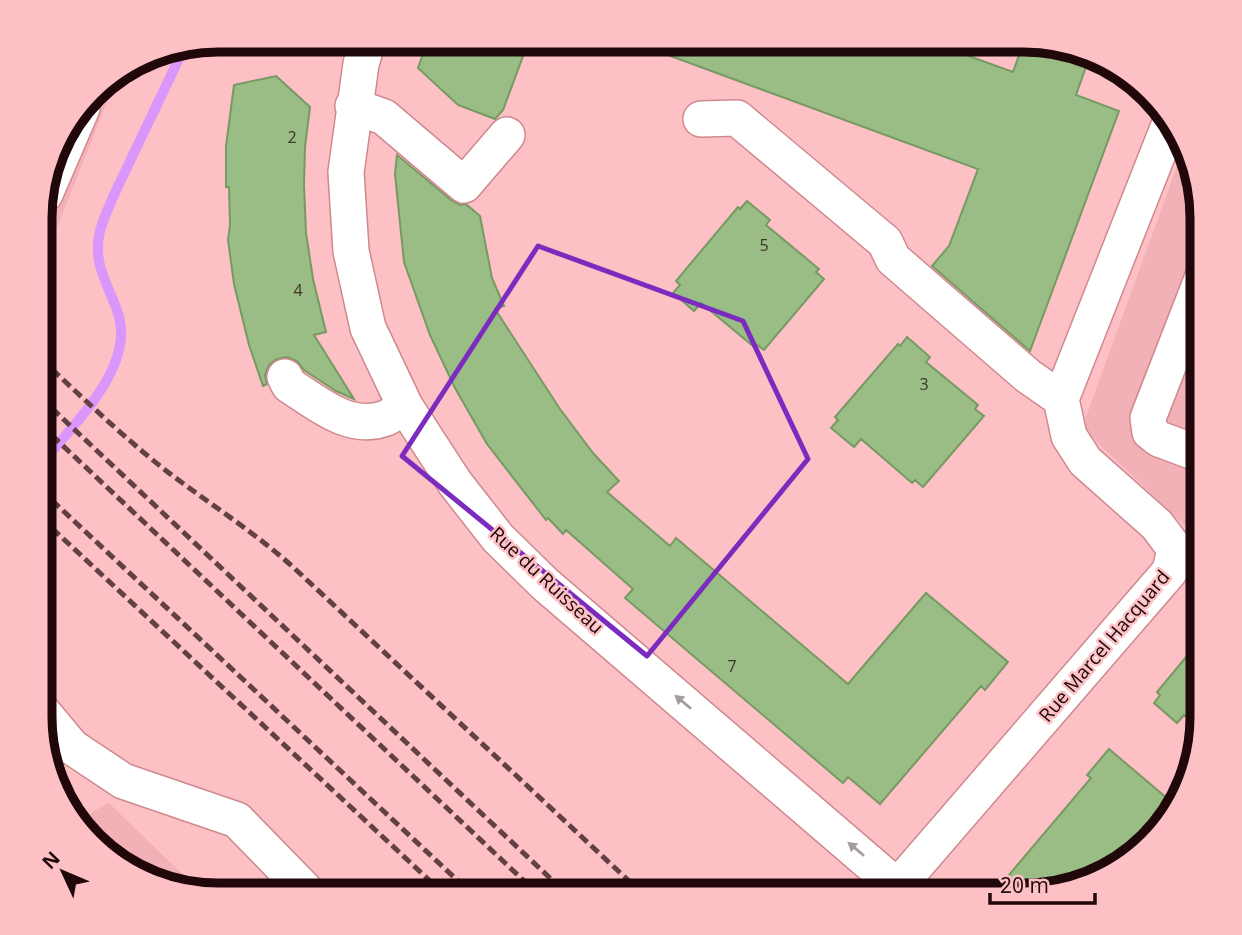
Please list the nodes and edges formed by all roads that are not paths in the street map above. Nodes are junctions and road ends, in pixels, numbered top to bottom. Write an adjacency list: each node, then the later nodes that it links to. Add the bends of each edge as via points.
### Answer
1 (364, 52): 2 (street, Rue du Ruisseau)
2 (353, 106): 5 (street, via 384,117 463,193); 9 (street, Rue du Ruisseau, via 345,172 351,251 369,328)
3 (701, 119): 8 (street, via 737,118 885,242 893,259 924,286)
4 (1166, 133): 8 (street)
5 (507, 135)
6 (1190, 310): 10 (street, via 1148,418 1150,432)
7 (285, 377): 9 (street, via 289,385 338,416 359,422 385,419)
8 (1060, 399): 11 (street, Rue Marcel Hacquard, via 1069,436 1085,461)
9 (405, 406): 14 (street, Rue du Ruisseau, one-way to 9, via 545,584 498,538)
10 (1190, 451)
11 (1188, 552): 15 (street, Rue Marcel Hacquard)
12 (53, 724): 13 (street, via 72,747 123,781 237,820)
13 (297, 882)
14 (894, 883)
15 (908, 883)

